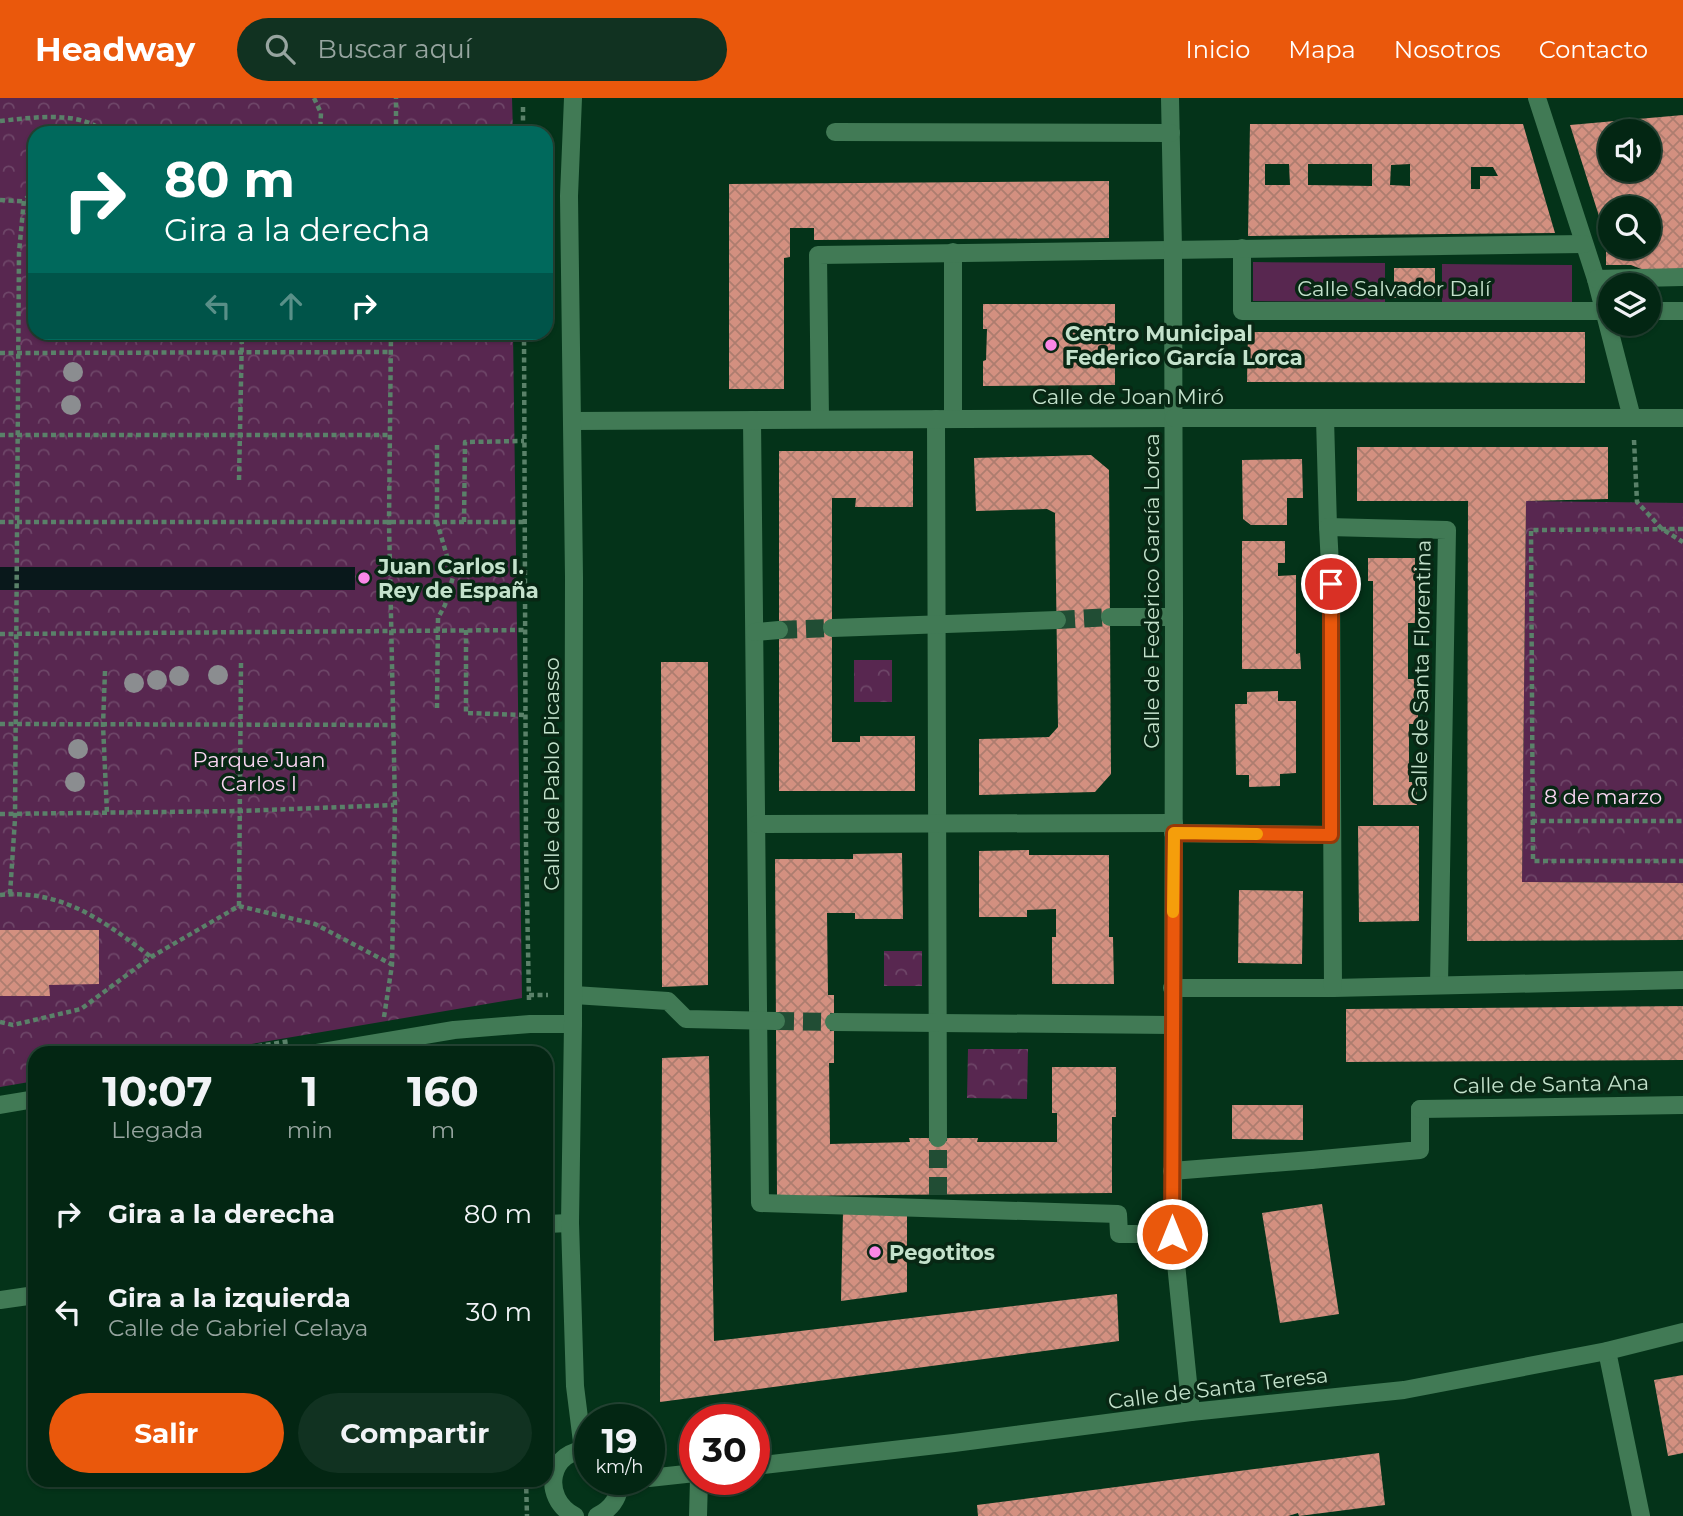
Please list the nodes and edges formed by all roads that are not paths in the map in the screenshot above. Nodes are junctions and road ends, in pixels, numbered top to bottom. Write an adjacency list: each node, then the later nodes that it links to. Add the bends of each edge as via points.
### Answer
1 (573, 98): 24 (street, Calle de Pablo Picasso, via 569,196)
2 (1170, 98): 5 (street, Calle de Federico García Lorca)
3 (1537, 98): 6 (street)
4 (835, 132): 5 (street)
5 (1171, 133): 8 (street, Calle de Federico García Lorca)
6 (1584, 244): 7 (street, Calle Salvador Dalí); 11 (street)
7 (1242, 248): 8 (street, Calle Salvador Dalí); 13 (street, Calle Salvador Dalí, via 1242,311)
8 (1173, 249): 9 (street, Calle Salvador Dalí); 17 (street, Calle de Federico García Lorca)
9 (953, 252): 21 (street, Calle Salvador Dalí, via 818,255); 22 (street)
10 (1683, 277): 11 (street)
11 (1596, 279): 12 (street)
12 (1598, 285)
13 (1598, 311)
14 (1661, 311): 15 (street)
15 (1683, 311)
16 (1613, 336): 19 (street)
17 (1174, 418): 18 (street, Calle de Joan Miró); 22 (street, Calle de Joan Miró); 27 (street, Calle de Federico García Lorca)
18 (1325, 418): 19 (street, Calle de Joan Miró); 25 (street)
19 (1632, 418): 20 (street, Calle de Joan Miró)
20 (1683, 418)
21 (820, 419): 22 (street, Calle de Joan Miró); 23 (street, Calle de Joan Miró)
22 (944, 419): 29 (street)
23 (752, 420): 24 (street, Calle de Joan Miró); 32 (street)
24 (573, 421): 41 (street, Calle de Pablo Picasso)
25 (1328, 527): 36 (street); 38 (street, Calle de Santa Florentina, via 1447,530)
26 (1110, 617): 27 (street)
27 (1174, 617): 35 (street, Calle de Federico García Lorca)
28 (1057, 620): 29 (street)
29 (936, 623): 30 (street); 33 (street)
30 (832, 628)
31 (779, 630): 32 (street)
32 (755, 632): 34 (street)
33 (937, 823): 34 (street); 35 (street); 44 (street)
34 (757, 824): 42 (street)
35 (1174, 828): 36 (street); 39 (street, Calle de Federico García Lorca)
36 (1331, 835): 40 (street)
37 (1683, 980): 38 (street)
38 (1439, 985): 40 (street)
39 (1172, 988): 40 (street); 46 (street, Calle de Federico García Lorca)
40 (1333, 988)
41 (573, 995): 42 (street, via 668,1001 686,1019); 45 (street, Calle de Pablo Picasso)
42 (768, 1021): 55 (street, via 760,1203 937,1202 1118,1214 1119,1234)
43 (834, 1022): 44 (street)
44 (937, 1023): 46 (street); 51 (street)
45 (573, 1024): 47 (street, via 454,1030); 53 (street, Calle de Pablo Picasso)
46 (1172, 1025): 52 (street, Calle de Federico García Lorca)
47 (359, 1046)
48 (28, 1100): 49 (street)
49 (0, 1105)
50 (1683, 1105): 52 (street, Calle de Santa Ana, via 1420,1109 1420,1150)
51 (938, 1138)
52 (1172, 1171): 55 (street, Calle de Federico García Lorca)
53 (570, 1223): 54 (street); 60 (street, Calle de Pablo Picasso)
54 (553, 1224)
55 (1172, 1234): 61 (street, Calle de Federico García Lorca)
56 (28, 1296): 57 (street)
57 (0, 1300)
58 (1683, 1332): 59 (street, Calle de Santa Teresa)
59 (1607, 1352): 61 (street, Calle de Santa Teresa, via 1404,1390); 71 (street)
60 (578, 1404)
61 (1191, 1412): 63 (street, Calle de Santa Teresa)
62 (574, 1452): 64 (street, via 562,1460)
63 (770, 1464)
64 (553, 1479)
65 (553, 1485): 68 (street, via 558,1503)
66 (617, 1495): 69 (street, via 608,1510)
67 (699, 1495): 70 (street)
68 (575, 1516)
69 (597, 1516)
70 (698, 1516)
71 (1641, 1516)

